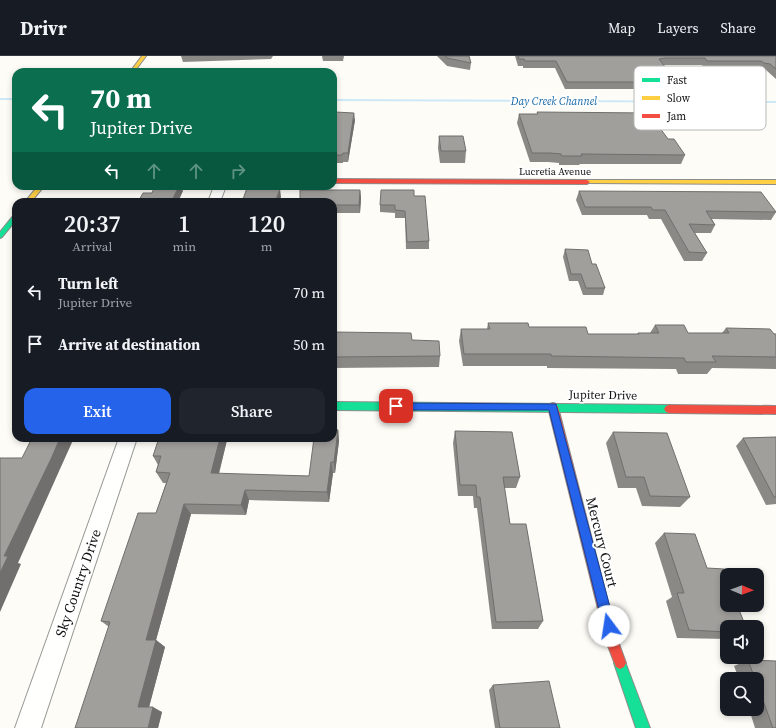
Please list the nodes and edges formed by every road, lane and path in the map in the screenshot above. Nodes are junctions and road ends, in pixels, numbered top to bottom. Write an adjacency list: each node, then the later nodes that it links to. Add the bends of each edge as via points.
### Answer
1 (144, 56): 2 (street)
2 (135, 68)
3 (337, 181): 4 (street, Lucretia Avenue)
4 (776, 183)
5 (38, 190): 6 (street)
6 (31, 198)
7 (12, 221): 8 (street)
8 (0, 236)
9 (337, 406): 10 (street, Jupiter Drive)
10 (553, 407): 11 (street, Jupiter Drive); 14 (street, Mercury Court, via 612,641)
11 (776, 410)
12 (127, 442): 13 (street, Sky Country Drive)
13 (28, 728)
14 (643, 728)

